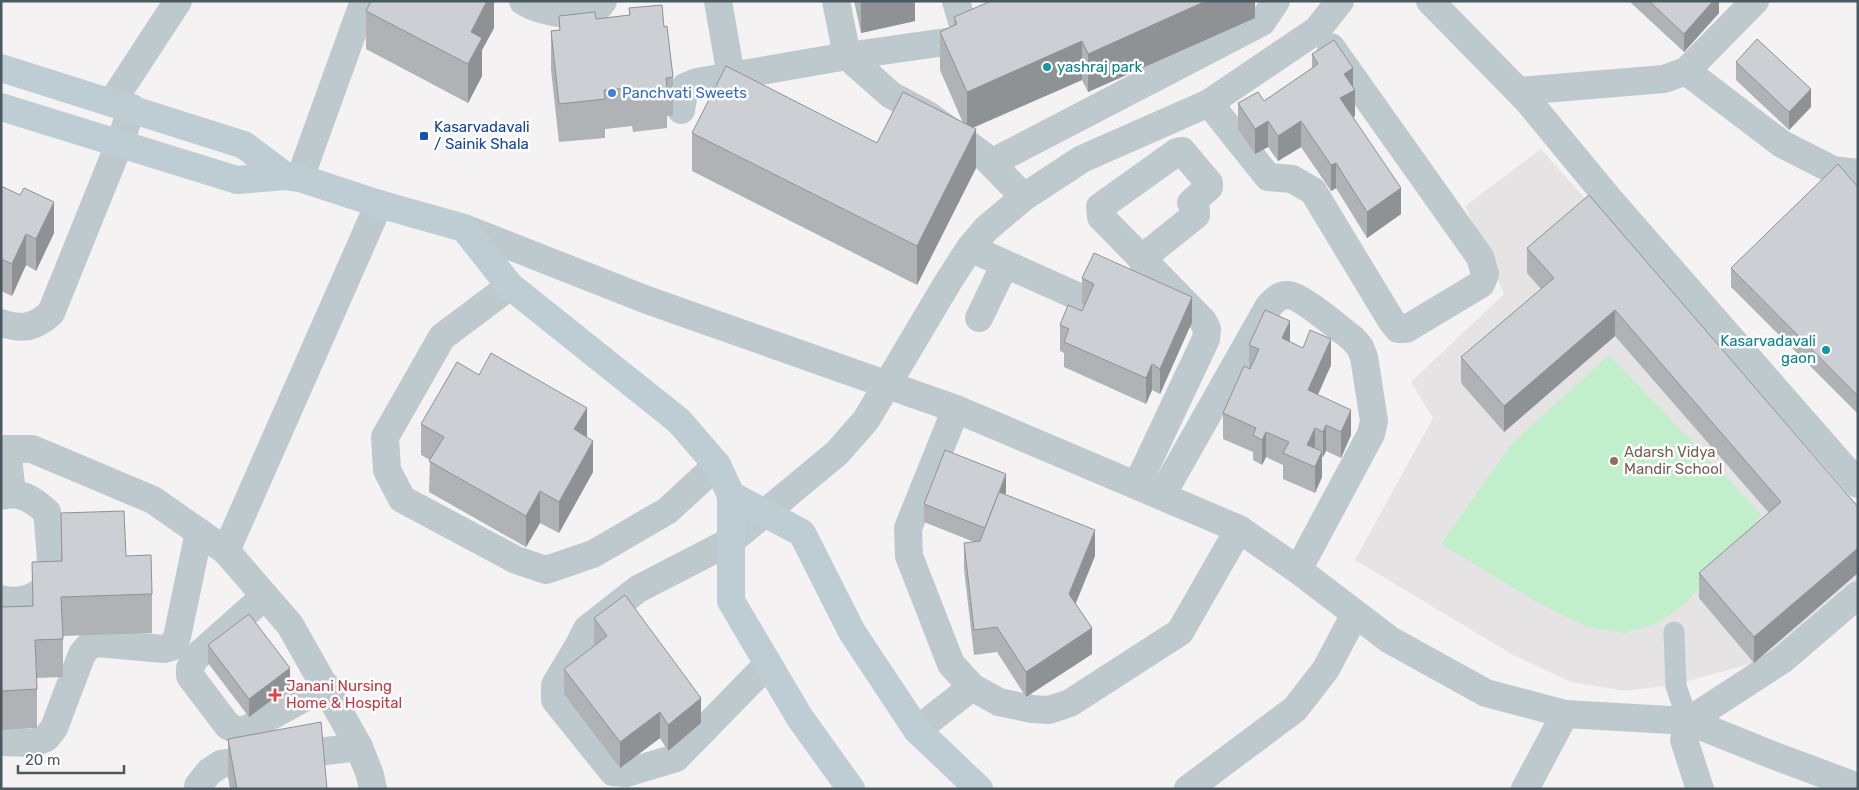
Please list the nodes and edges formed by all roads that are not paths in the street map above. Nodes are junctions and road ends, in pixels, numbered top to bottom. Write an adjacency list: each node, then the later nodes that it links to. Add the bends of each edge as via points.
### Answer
1 (178, 1): 24 (street)
2 (364, 1): 32 (street)
3 (523, 1): 4 (street, via 546,12 582,14)
4 (603, 1)
5 (718, 1): 21 (street)
6 (836, 1): 17 (street)
7 (956, 1): 14 (street)
8 (1276, 1): 15 (street); 30 (street, via 1262,22)
9 (1340, 1): 13 (street)
10 (1430, 1): 22 (street)
11 (1755, 1): 20 (street)
12 (992, 28): 14 (street)
13 (1317, 30): 15 (street); 16 (street)
14 (967, 39): 17 (street)
15 (1293, 47): 23 (street)
16 (1336, 54): 19 (street); 28 (street, via 1480,257 1485,274 1481,284 1406,329 1398,329 1313,192 1292,179 1268,177)
17 (847, 56): 21 (street); 30 (street, via 891,95 928,115)
18 (1, 68): 24 (street)
19 (1313, 69)
20 (1686, 71): 22 (street, via 1664,79); 31 (street, via 1782,144 1833,170)
21 (731, 76): 26 (street, via 685,87)
22 (1519, 91): 47 (street, via 1608,199)
23 (1210, 103): 28 (street); 33 (street, via 1082,160)
24 (122, 105): 29 (street); 32 (street, via 244,144)
25 (1, 107): 29 (street)
26 (681, 110)
27 (1251, 111): 28 (street)
28 (1228, 126)
29 (120, 142): 32 (street, via 237,180); 42 (street, via 51,313 39,324 21,328)
30 (991, 163): 33 (street)
31 (1858, 173)
32 (292, 177): 34 (street)
33 (1024, 197): 36 (street, via 986,229)
34 (379, 204): 35 (street); 56 (street)
35 (464, 228): 39 (street); 43 (street, via 647,300)
36 (970, 248): 38 (street); 43 (street)
37 (1142, 259): 48 (street, via 1207,329 1206,339)
38 (1005, 264): 40 (street); 41 (street)
39 (510, 286): 46 (street, via 679,421); 46 (street, via 442,337 385,437 387,470 402,500 516,560 546,570 593,554 667,511)
40 (1079, 297)
41 (979, 318)
42 (1, 323)
43 (887, 385): 44 (street); 52 (street, via 866,420 837,453)
44 (956, 409): 48 (street); 65 (street, via 908,528 908,556 952,664)
45 (4, 449): 49 (street); 54 (street, via 32,449 153,500)
46 (717, 465): 50 (street)
47 (1858, 484)
48 (1138, 485): 51 (street)
49 (7, 495): 60 (street, via 32,499 47,512 51,577 44,589 29,599 13,602)
50 (731, 495): 52 (street); 55 (street)
51 (1162, 495): 53 (street); 57 (street, via 1269,306 1279,297 1289,295 1301,300 1360,347 1374,421 1371,434)
52 (765, 513): 55 (street); 68 (street, via 802,533 852,632)
53 (1239, 529): 57 (street); 65 (street, via 1180,632 1070,703 1049,710 1032,709 1000,702)
54 (200, 532): 56 (street); 69 (street, via 177,637 172,646 164,649 97,643 89,646 82,654 54,728 46,738 33,743)
55 (731, 541): 63 (street, via 731,601); 63 (street, via 638,589 587,628 556,685 555,700 613,772 626,773 676,758)
56 (226, 551): 59 (street)
57 (1298, 570): 61 (street)
58 (1858, 595): 67 (street, via 1782,660)
59 (265, 596): 64 (street, via 290,625); 64 (street, via 194,658 190,676 228,726 238,731)
60 (1, 599)
61 (1355, 614): 66 (street, via 1390,640 1486,693); 77 (street, via 1326,669 1295,709)
62 (1674, 632): 67 (lane, via 1676,686)
63 (768, 664): 75 (street, via 800,718)
64 (326, 686): 70 (street)
65 (972, 687): 68 (street)
66 (1565, 714): 67 (street); 71 (street)
67 (1688, 721): 72 (street); 78 (street, via 1684,740)
68 (917, 730): 76 (street)
69 (1, 742)
70 (359, 747): 73 (street, via 221,764 209,772); 74 (street)
71 (1534, 785)
72 (1858, 787)
73 (198, 789)
74 (373, 789)
75 (851, 789)
76 (979, 789)
77 (1188, 789)
78 (1700, 789)

